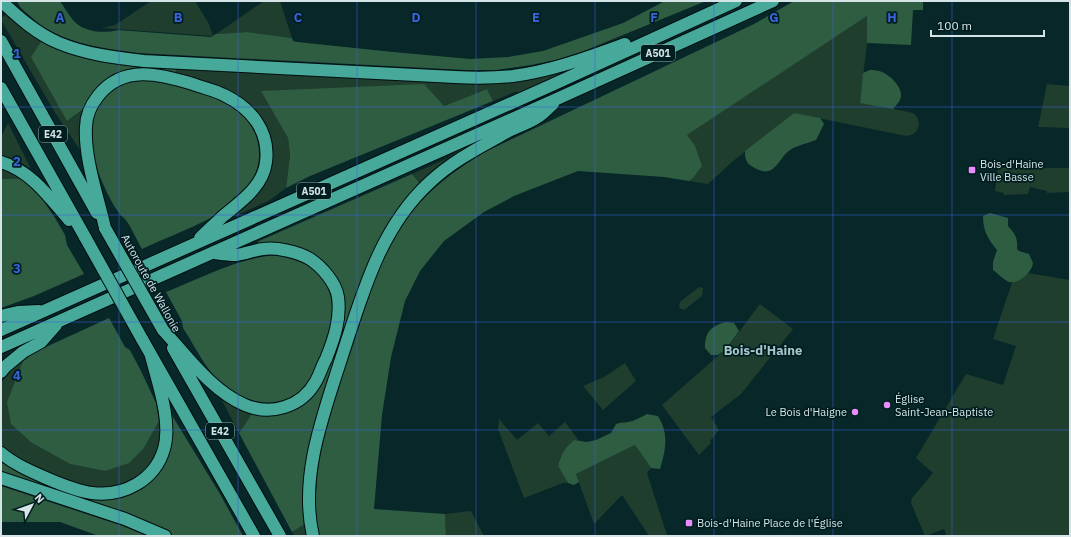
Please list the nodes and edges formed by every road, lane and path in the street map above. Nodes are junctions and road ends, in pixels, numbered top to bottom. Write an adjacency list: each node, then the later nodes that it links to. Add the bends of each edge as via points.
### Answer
1 (1, 1): 5 (highway, via 34,29 59,43 113,58 259,68 488,78 545,70 626,43)
2 (736, 1): 5 (highway, A501)
3 (773, 1): 7 (highway, A501)
4 (1, 41): 9 (highway, Autoroute de Wallonie / E42)
5 (643, 44): 11 (highway, A501)
6 (1, 88): 10 (highway, E42)
7 (559, 98): 12 (highway, A501); 26 (highway, via 541,115 475,149 452,164 420,191 390,233 366,284 323,416 310,481 309,504)
8 (1, 162): 10 (highway, via 18,169 39,185)
9 (105, 228): 11 (highway, via 86,146 89,113 94,101 119,79 147,74 167,76 223,94 244,107 262,128 267,150 263,173 252,192); 17 (highway, Autoroute de Wallonie / E42, bridge)
10 (85, 237): 19 (highway, E42, bridge)
11 (193, 245): 13 (highway, A501)
12 (212, 253): 15 (highway, A501); 17 (highway, via 236,255 265,248 281,250 309,259 321,269 333,284 338,297 339,320 332,345 316,382 295,403 280,409 265,410 246,405 224,394)
13 (44, 311): 14 (highway, via 18,312); 16 (highway, A501)
14 (1, 316)
15 (60, 321): 18 (highway, A501); 20 (highway, via 41,342 23,352)
16 (1, 330)
17 (163, 330): 25 (highway, Autoroute de Wallonie / E42)
18 (1, 347)
19 (151, 356): 21 (highway, via 163,403 166,428 164,448 158,464 147,477 131,488 115,493 92,493 65,486 11,462); 24 (highway, E42)
20 (1, 372)
21 (1, 453)
22 (1, 478): 23 (highway, via 125,519)
23 (165, 536)
24 (254, 536)
25 (280, 536)
26 (313, 536)

